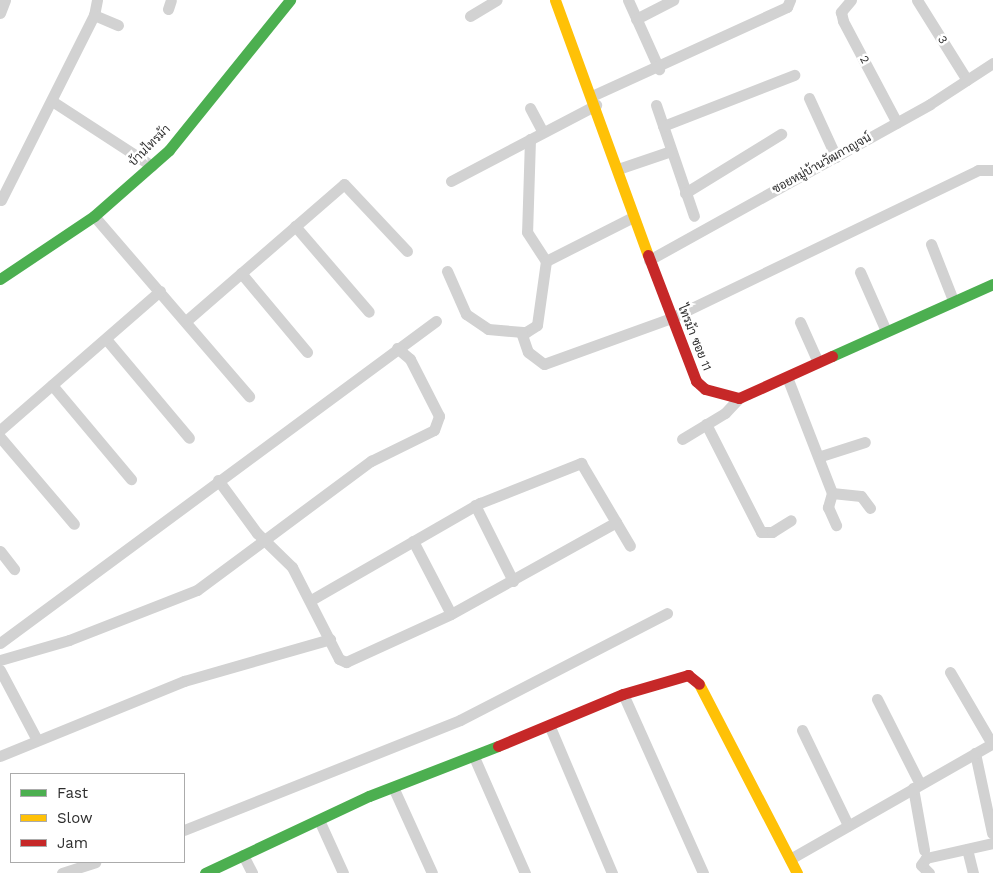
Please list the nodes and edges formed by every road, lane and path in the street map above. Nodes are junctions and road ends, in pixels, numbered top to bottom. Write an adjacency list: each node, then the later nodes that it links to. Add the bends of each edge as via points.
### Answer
1 (5, 0): 11 (street)
2 (97, 0): 12 (street)
3 (290, 0): 32 (street, บ้านไทรม้า)
4 (497, 0): 13 (street)
5 (555, 0): 21 (street, ไทรม้า ซอย 11)
6 (628, 0): 14 (street)
7 (673, 0): 14 (street)
8 (790, 0): 17 (street, via 786,8)
9 (851, 0): 25 (street, 2, via 841,12 843,20)
10 (917, 0): 19 (street, 3)
11 (0, 13)
12 (94, 15): 15 (street); 22 (street)
13 (470, 16)
14 (636, 19): 17 (street)
15 (118, 25)
16 (992, 65): 19 (street, ซอยหมู่บ้านวัฒกาญจน์)
17 (659, 69): 21 (street)
18 (794, 75): 26 (street)
19 (967, 80): 25 (street, ซอยหมู่บ้านวัฒกาญจน์)
20 (810, 98): 31 (street)
21 (595, 100): 27 (street); 33 (street, ไทรม้า ซอย 11)
22 (52, 101): 32 (street); 37 (street)
23 (656, 105): 26 (street)
24 (530, 108): 27 (street)
25 (897, 123): 31 (street, ซอยหมู่บ้านวัฒกาญจน์)
26 (663, 126): 30 (street)
27 (543, 132): 29 (street)
28 (781, 134): 36 (street)
29 (530, 139): 35 (street); 45 (street, via 528,232)
30 (671, 151): 33 (street); 36 (street)
31 (836, 157): 44 (street, ซอยหมู่บ้านวัฒกาญจน์)
32 (152, 166): 38 (street, บ้านไทรม้า)
33 (618, 169): 40 (street, ไทรม้า ซอย 11)
34 (993, 170): 54 (street, via 978,170)
35 (451, 181)
36 (685, 193): 39 (street)
37 (1, 200)
38 (94, 216): 49 (street, บ้านไทรม้า); 51 (street)
39 (694, 216)
40 (633, 218): 44 (street, ไทรม้า ซอย 11); 45 (street)
41 (295, 226): 43 (street, via 347,184); 48 (street); 53 (street)
42 (931, 244): 52 (street)
43 (407, 251)
44 (649, 260): 54 (street, ไทรม้า ซอย 11)
45 (546, 261): 59 (street, via 537,325)
46 (447, 271): 59 (street, via 466,314 488,329)
47 (860, 272): 58 (street)
48 (241, 273): 56 (street); 62 (street)
49 (0, 279)
50 (993, 284): 52 (street)
51 (160, 292): 56 (street); 60 (street)
52 (953, 300): 58 (street)
53 (369, 312)
54 (671, 318): 59 (street, via 544,364 528,352); 67 (street, ไทรม้า ซอย 11, via 696,381 718,395)
55 (436, 320): 61 (street)
56 (186, 321): 66 (street)
57 (800, 322): 63 (street)
58 (886, 331): 63 (street)
59 (522, 332)
60 (106, 339): 65 (street); 71 (street)
61 (397, 348): 76 (street); 84 (street, via 410,359 440,425 371,462)
62 (307, 352)
63 (818, 362): 64 (street)
64 (787, 377): 67 (street); 74 (street)
65 (52, 385): 69 (street); 75 (street)
66 (248, 396)
67 (739, 398): 68 (street)
68 (706, 424): 72 (street); 80 (street, via 761,532 772,532)
69 (0, 430)
70 (0, 438): 82 (street)
71 (189, 438)
72 (682, 439)
73 (865, 442): 74 (street)
74 (821, 456): 77 (street)
75 (131, 479)
76 (218, 480): 84 (street); 94 (street)
77 (832, 494): 79 (street, via 861,496); 83 (street, via 828,507)
78 (476, 505): 81 (street, via 581,463); 85 (street); 89 (street)
79 (870, 508)
80 (791, 520)
81 (616, 522): 86 (street); 89 (street)
82 (74, 524)
83 (836, 525)
84 (267, 540): 90 (street, via 292,567); 95 (street, via 197,590 69,640)
85 (413, 541): 90 (street); 91 (street)
86 (630, 546)
87 (0, 551): 88 (street)
88 (14, 569)
89 (513, 581): 91 (street)
90 (311, 600): 93 (street)
91 (451, 614): 93 (street, via 356,661 339,659)
92 (667, 614): 111 (street, via 460,720)
93 (330, 639): 102 (street, via 184,681)
94 (0, 643)
95 (0, 660)
96 (0, 670): 102 (street)
97 (950, 672): 103 (street)
98 (623, 694): 100 (street); 116 (street, via 679,675 696,679); 125 (street)
99 (877, 700): 107 (street)
100 (550, 727): 106 (street); 124 (street)
101 (802, 730): 110 (street)
102 (37, 740): 105 (street)
103 (992, 743): 104 (street)
104 (975, 754): 107 (street); 112 (street)
105 (0, 756)
106 (474, 757): 108 (street); 123 (street)
107 (917, 786): 110 (street); 114 (street)
108 (393, 787): 109 (street); 122 (street)
109 (319, 820): 115 (street); 121 (street)
110 (848, 825): 116 (street)
111 (185, 830)
112 (993, 838): 113 (street)
113 (967, 849): 127 (street, via 926,858 920,865); 128 (street)
114 (924, 850)
115 (244, 855): 119 (street); 120 (street)
116 (790, 859): 126 (street)
117 (92, 863): 118 (street)
118 (62, 873)
119 (205, 873)
120 (252, 873)
121 (343, 873)
122 (432, 873)
123 (525, 873)
124 (612, 873)
125 (702, 873)
126 (797, 873)
127 (929, 873)
128 (973, 873)

